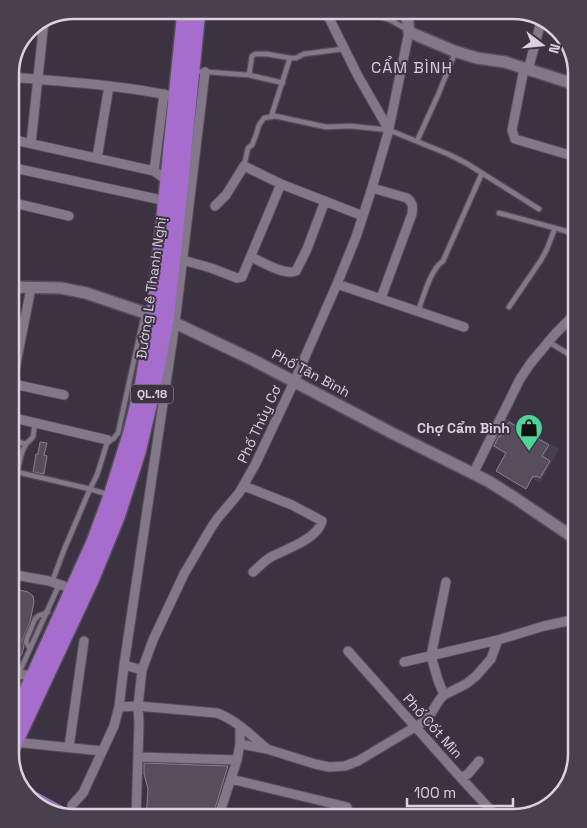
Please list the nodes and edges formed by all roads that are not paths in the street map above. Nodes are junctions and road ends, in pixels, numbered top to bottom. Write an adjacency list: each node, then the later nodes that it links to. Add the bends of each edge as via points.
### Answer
1 (184, 19): 20 (highway, Đường Lê Thanh Nghị / QL.18)
2 (198, 19): 13 (highway, Đường Lê Thanh Nghị / QL.18)
3 (330, 19): 9 (street)
4 (387, 19): 8 (lane)
5 (407, 19): 8 (street)
6 (540, 25): 12 (street)
7 (43, 28): 16 (street)
8 (409, 32): 10 (street); 22 (street, Phố Thủy Cơ)
9 (345, 48): 11 (lane); 22 (street)
10 (456, 52): 12 (street); 24 (lane)
11 (290, 58): 14 (lane, via 255,54); 18 (lane)
12 (526, 69): 17 (street); 26 (street, via 512,130 515,139)
13 (198, 72): 14 (lane); 46 (highway, Đường Lê Thanh Nghị / QL.18)
14 (249, 75): 18 (lane)
15 (19, 78): 16 (street)
16 (38, 80): 19 (street); 25 (street)
17 (568, 82)
18 (282, 83): 21 (lane)
19 (109, 86): 20 (street); 27 (street)
20 (170, 96): 30 (street); 32 (highway, Đường Lê Thanh Nghị / QL.18)
21 (271, 117): 22 (lane, via 326,127); 28 (lane, via 264,118 259,125)
22 (388, 130): 24 (lane); 34 (street, Phố Thủy Cơ)
23 (19, 141): 25 (street)
24 (417, 141): 31 (lane)
25 (31, 143): 27 (street)
26 (568, 154)
27 (98, 158): 30 (street)
28 (244, 166): 33 (street); 38 (street)
29 (19, 169): 36 (street)
30 (154, 171): 32 (street)
31 (482, 173): 39 (lane); 52 (lane)
32 (168, 181): 36 (highway, Đường Lê Thanh Nghị / QL.18)
33 (281, 184): 35 (street); 45 (street)
34 (372, 188): 42 (street, Phố Thủy Cơ); 50 (street, via 407,198 413,206)
35 (325, 201): 42 (street); 45 (street, via 296,271 290,273)
36 (166, 202): 53 (highway, Đường Lê Thanh Nghị / QL.18)
37 (19, 204): 41 (street)
38 (215, 206)
39 (539, 209)
40 (499, 213): 43 (lane)
41 (69, 216)
42 (363, 216): 47 (street, Phố Thủy Cơ)
43 (555, 228): 44 (lane); 51 (lane, via 541,260)
44 (568, 232)
45 (251, 257): 46 (street, via 240,278)
46 (178, 259): 53 (highway, Đường Lê Thanh Nghị / QL.18)
47 (337, 284): 50 (street); 59 (street, Phố Thủy Cơ)
48 (19, 287): 49 (street, Phố Tân Bình)
49 (31, 288): 53 (street, Phố Tân Bình, via 61,288); 57 (street)
50 (381, 298): 52 (street)
51 (509, 307)
52 (418, 311): 55 (street)
53 (160, 318): 59 (street, Phố Tân Bình); 64 (lane, via 121,426 116,437); 72 (highway, Đường Lê Thanh Nghị / QL.18); 86 (street)
54 (568, 322): 56 (street)
55 (464, 326)
56 (549, 342): 58 (lane); 69 (street, via 520,379)
57 (19, 349)
58 (568, 354)
59 (294, 382): 69 (street, Phố Tân Bình); 70 (street, Phố Thủy Cơ)
60 (19, 385): 61 (street)
61 (64, 395)
62 (19, 419): 63 (street)
63 (36, 423): 64 (street); 66 (lane, via 33,437)
64 (108, 440): 71 (lane)
65 (19, 442): 66 (lane)
66 (26, 444): 67 (lane)
67 (19, 464)
68 (19, 472): 71 (lane)
69 (473, 474): 73 (street, Phố Tân Bình)
70 (244, 486): 74 (street, via 322,521 314,534 269,558); 87 (street, Phố Thủy Cơ, via 217,519 184,574)
71 (90, 488): 72 (lane); 77 (lane, via 64,550)
72 (117, 497): 77 (highway, Đường Lê Thanh Nghị / QL.18, via 94,542); 94 (highway, Đường Lê Thanh Nghị / QL.18, via 117,517 92,578)
73 (568, 534)
74 (253, 572)
75 (19, 576): 77 (street)
76 (446, 582): 84 (street)
77 (62, 585): 78 (lane); 88 (highway, Đường Lê Thanh Nghị / QL.18)
78 (48, 612): 82 (lane); 82 (lane, via 35,620 26,642)
79 (568, 621): 80 (street)
80 (498, 640): 84 (street); 89 (street, via 491,658 476,676)
81 (84, 641): 97 (street)
82 (30, 649): 88 (lane)
83 (348, 651): 93 (street, Phố Cốt Mìn)
84 (431, 656): 85 (street); 89 (street)
85 (404, 662)
86 (124, 666): 87 (street); 90 (street)
87 (142, 670): 91 (street, Phố Thủy Cơ)
88 (21, 674)
89 (444, 695): 93 (street, via 428,718)
90 (119, 707): 91 (street); 99 (street)
91 (138, 709): 92 (street, via 216,713); 100 (street, Phố Thủy Cơ)
92 (240, 726): 96 (street); 98 (street)
93 (415, 727): 98 (street, via 345,766 315,764); 103 (street, Phố Cốt Mìn)
94 (19, 732)
95 (19, 744): 97 (street)
96 (240, 744): 98 (street); 101 (street)
97 (69, 747): 99 (street)
98 (267, 749)
99 (102, 751): 105 (street, via 84,793)
100 (138, 758): 101 (street); 107 (street, Phố Thủy Cơ)
101 (237, 760): 104 (street)
102 (479, 761): 103 (street)
103 (461, 778): 109 (street, Phố Cốt Mìn)
104 (230, 779): 106 (street); 108 (street)
105 (72, 805)
106 (347, 807)
107 (136, 809)
108 (221, 809)
109 (490, 809)

